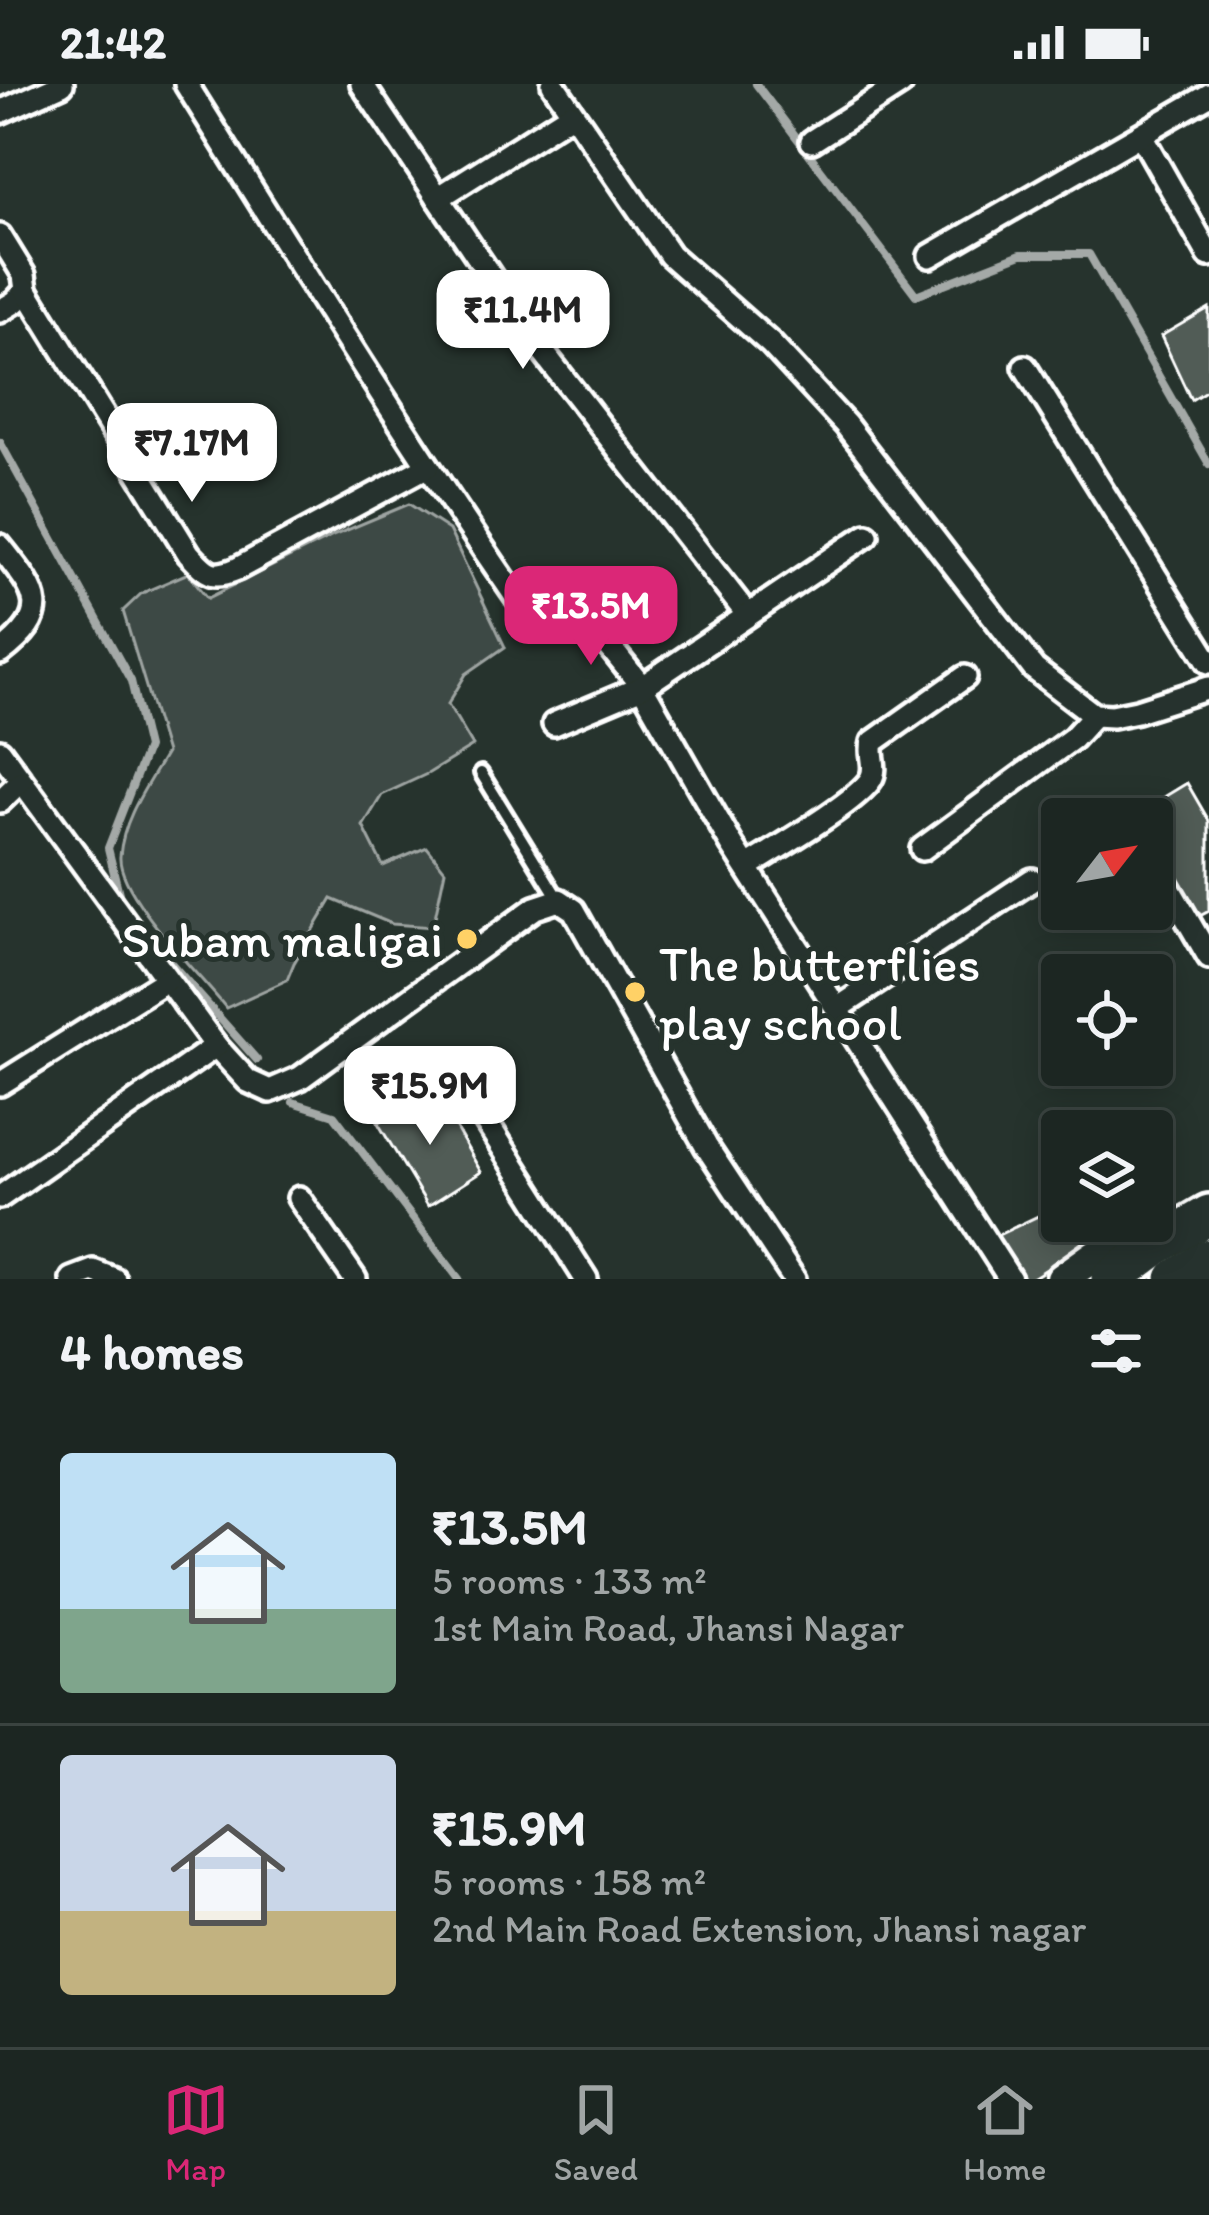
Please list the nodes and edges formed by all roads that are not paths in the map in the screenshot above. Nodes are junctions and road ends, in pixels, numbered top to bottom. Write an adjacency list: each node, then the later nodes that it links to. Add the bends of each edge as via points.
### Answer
1 (62, 84): 7 (street)
2 (186, 84): 18 (street)
3 (362, 84): 11 (street)
4 (553, 84): 8 (street)
5 (901, 84): 10 (street)
6 (1209, 95): 9 (street)
7 (0, 112)
8 (571, 114): 11 (street); 27 (street, via 670,255 801,376 1034,669)
9 (1141, 135): 13 (street); 14 (street)
10 (812, 141)
11 (438, 197): 21 (street, via 532,338)
12 (0, 236): 15 (street)
13 (1209, 255)
14 (930, 256)
15 (26, 290): 16 (street); 18 (street, via 206,572 237,569)
16 (0, 311)
17 (1025, 367): 23 (street)
18 (428, 466): 25 (street, via 524,607 536,618 566,604 581,611)
19 (866, 535): 21 (street)
20 (0, 546): 22 (street, via 25,578 34,621)
21 (747, 614): 25 (street)
22 (0, 652)
23 (1209, 662)
24 (965, 676): 34 (street, via 873,742 870,782)
25 (642, 687): 28 (street); 34 (street)
26 (1209, 688): 27 (street)
27 (1094, 715): 33 (street)
28 (554, 724)
29 (0, 752): 31 (street)
30 (481, 773): 37 (lane)
31 (20, 782): 32 (street); 39 (street)
32 (0, 801)
33 (922, 849)
34 (747, 868): 40 (street)
35 (1032, 880): 40 (street)
36 (1173, 895): 38 (street)
37 (559, 900): 41 (street, via 535,908 300,1078 270,1091 248,1081); 52 (street, via 574,910 706,1146)
38 (1209, 957)
39 (166, 980): 41 (street); 42 (street)
40 (837, 1010): 53 (street)
41 (217, 1046): 44 (street)
42 (0, 1084)
43 (481, 1112): 51 (street)
44 (0, 1198)
45 (299, 1198): 50 (street)
46 (1196, 1222): 54 (street, via 1128,1232); 55 (highway)
47 (1209, 1259): 56 (highway)
48 (72, 1279): 49 (street, via 93,1271)
49 (114, 1279)
50 (355, 1279)
51 (586, 1279)
52 (794, 1279)
53 (1010, 1279)
54 (1063, 1279)
55 (1111, 1279)
56 (1176, 1279)

